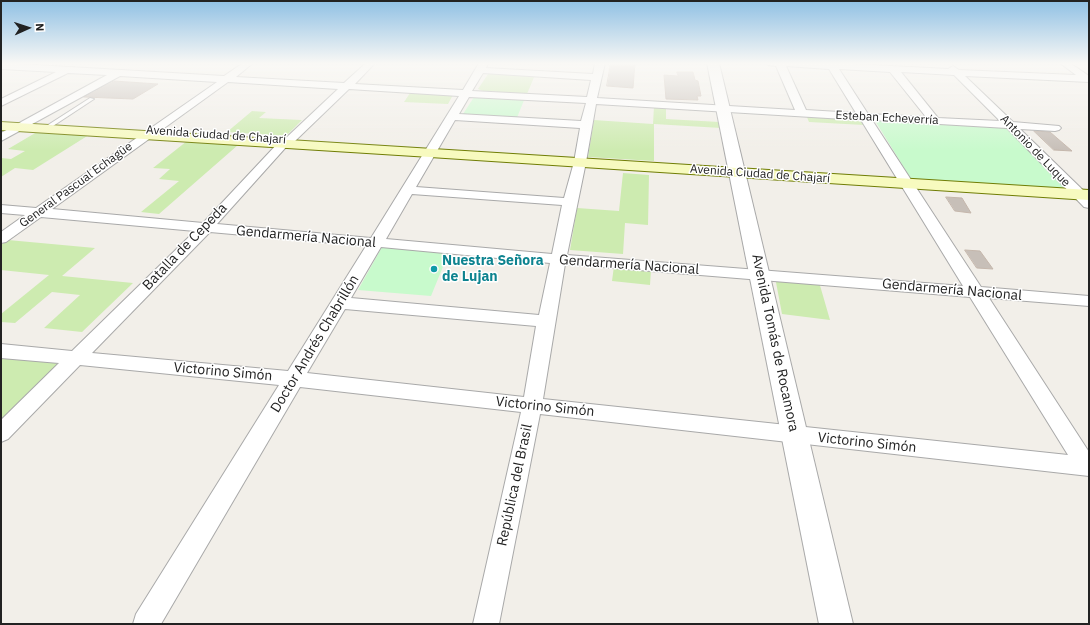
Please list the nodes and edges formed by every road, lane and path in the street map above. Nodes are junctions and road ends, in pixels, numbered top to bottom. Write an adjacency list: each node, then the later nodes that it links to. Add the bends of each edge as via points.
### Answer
1 (21, 92): 15 (street)
2 (84, 92): 22 (street)
3 (207, 92): 28 (street, General Pascual Echagüe)
4 (341, 92): 30 (street, Batalla de Cepeda)
5 (452, 92): 12 (street, Esteban Echeverría)
6 (594, 92): 14 (street, República del Brasil)
7 (719, 92): 16 (street, Avenida Tomás de Rocamora)
8 (793, 92): 17 (street)
9 (849, 92): 19 (street)
10 (912, 92): 20 (street)
11 (978, 92): 25 (street, Antonio de Luque)
12 (466, 93): 14 (street, Esteban Echeverría); 18 (street, Doctor Andrés Chabrillón)
13 (92, 99): 23 (lane)
14 (592, 100): 16 (street, Esteban Echeverría); 24 (street, República del Brasil)
15 (1, 102)
16 (722, 108): 17 (street, Esteban Echeverría); 33 (street, Avenida Tomás de Rocamora)
17 (802, 113): 19 (street, Esteban Echeverría)
18 (452, 117): 24 (street); 31 (street, Doctor Andrés Chabrillón)
19 (865, 117): 20 (street, Esteban Echeverría); 34 (street)
20 (935, 120): 25 (street, Esteban Echeverría)
21 (1, 121): 22 (main road, Avenida Ciudad de Chajarí)
22 (24, 125): 23 (main road, Avenida Ciudad de Chajarí); 26 (main road, Avenida Ciudad de Chajarí); 28 (main road, Avenida Ciudad de Chajarí); 29 (street)
23 (51, 125): 28 (main road, Avenida Ciudad de Chajarí)
24 (586, 125): 32 (street, República del Brasil)
25 (1011, 125): 27 (street, Esteban Echeverría); 36 (street, Antonio de Luque)
26 (1, 126)
27 (1055, 128)
28 (149, 133): 30 (main road, Avenida Ciudad de Chajarí); 39 (street, General Pascual Echagüe)
29 (1, 138)
30 (287, 142): 31 (main road, Avenida Ciudad de Chajarí, via 410,148); 40 (street, Batalla de Cepeda)
31 (430, 152): 32 (main road, Avenida Ciudad de Chajarí); 35 (street, Doctor Andrés Chabrillón)
32 (580, 162): 33 (main road, Avenida Ciudad de Chajarí); 37 (street, República del Brasil)
33 (738, 172): 34 (main road, Avenida Ciudad de Chajarí); 44 (street, Avenida Tomás de Rocamora)
34 (907, 183): 36 (main road, Avenida Ciudad de Chajarí); 45 (street)
35 (408, 190): 37 (street); 42 (street, Doctor Andrés Chabrillón)
36 (1086, 198)
37 (570, 202): 43 (street, República del Brasil)
38 (1, 209): 39 (street, Gendarmería Nacional)
39 (38, 212): 40 (street, Gendarmería Nacional); 41 (street, General Pascual Echagüe)
40 (206, 228): 42 (street, Gendarmería Nacional); 50 (street, Batalla de Cepeda)
41 (1, 238)
42 (376, 243): 43 (street, Gendarmería Nacional); 47 (street, Doctor Andrés Chabrillón)
43 (559, 259): 44 (street, Gendarmería Nacional); 48 (street, República del Brasil)
44 (760, 275): 45 (street, Gendarmería Nacional); 54 (street, Avenida Tomás de Rocamora)
45 (974, 292): 46 (street, Gendarmería Nacional); 55 (street)
46 (1089, 301)
47 (340, 303): 48 (street); 51 (street, Doctor Andrés Chabrillón)
48 (546, 321): 52 (street, República del Brasil)
49 (1, 351): 50 (street, Victorino Simón)
50 (75, 360): 51 (street, Victorino Simón); 53 (street, Batalla de Cepeda)
51 (294, 379): 52 (street, Victorino Simón); 56 (street, Doctor Andrés Chabrillón)
52 (532, 406): 54 (street, Victorino Simón); 57 (street, República del Brasil)
53 (1, 433)
54 (795, 434): 55 (street, Victorino Simón); 58 (street, Avenida Tomás de Rocamora)
55 (1088, 467)
56 (152, 623)
57 (486, 624)
58 (836, 624)

